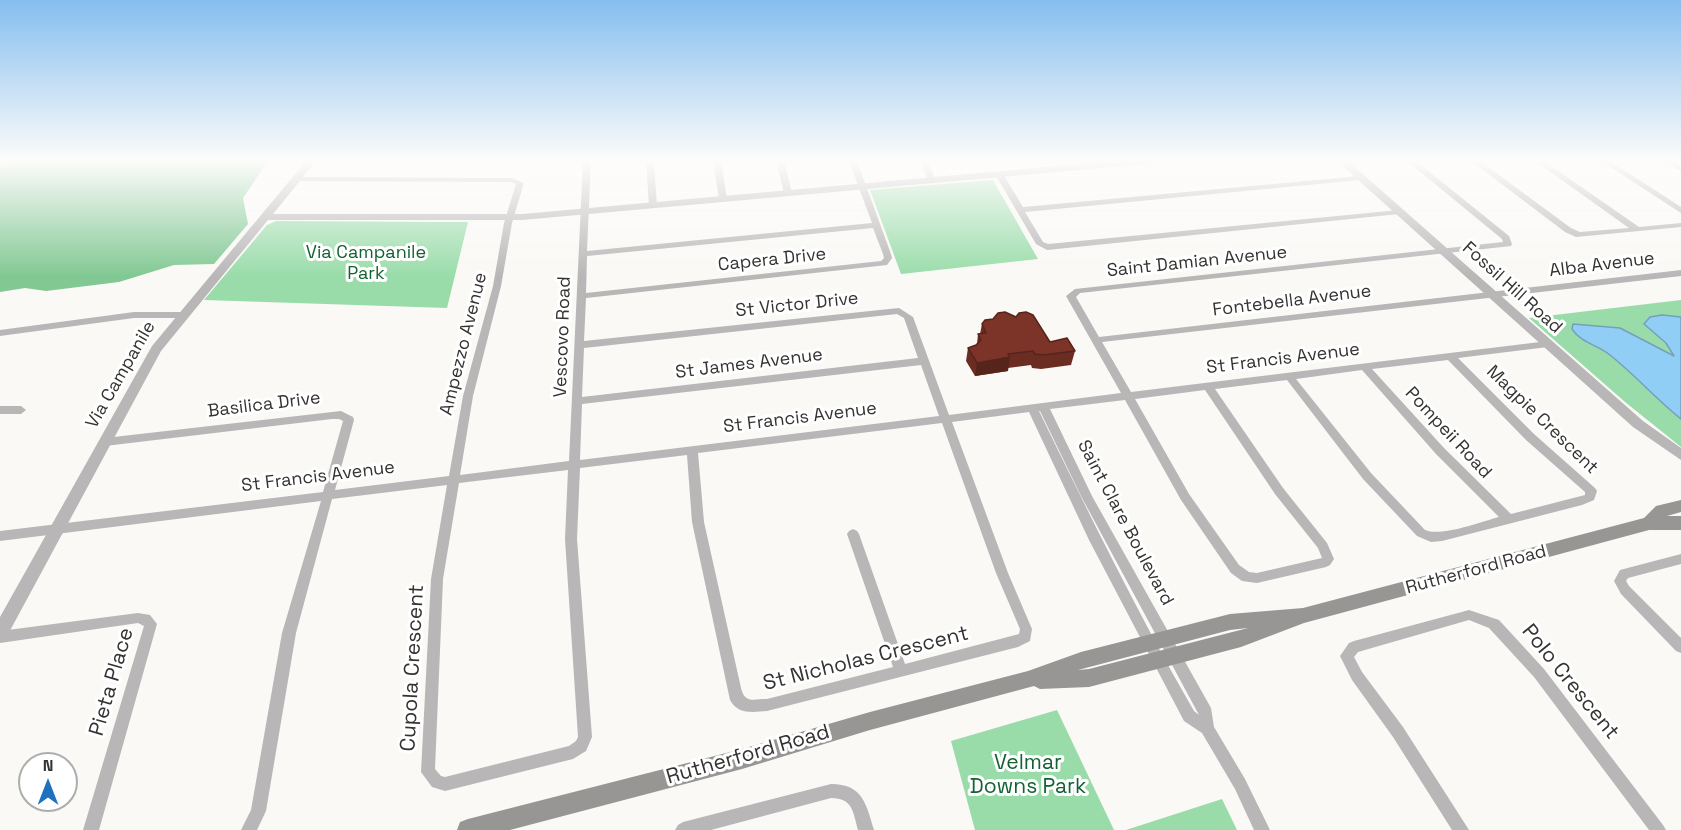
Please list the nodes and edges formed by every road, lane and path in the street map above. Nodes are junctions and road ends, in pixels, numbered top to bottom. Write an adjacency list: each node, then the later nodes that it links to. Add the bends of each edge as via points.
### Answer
1 (278, 200): 19 (street, Via Campanile)
2 (515, 200): 20 (street, Ampezzo Avenue)
3 (585, 200): 17 (street, Vescovo Road)
4 (653, 200): 14 (street)
5 (716, 200): 14 (street)
6 (867, 200): 21 (street, Capera Drive)
7 (1014, 200): 15 (street)
8 (1129, 200): 15 (street)
9 (1385, 200): 18 (street, Fossil Hill Road)
10 (1458, 200): 24 (street, via 1509,242)
11 (1527, 200): 23 (street, via 1572,233 1584,236)
12 (1595, 200): 23 (street)
13 (1664, 200): 16 (street)
14 (653, 206): 17 (street)
15 (1020, 210): 18 (street, via 1040,244 1059,247)
16 (1681, 211)
17 (585, 212): 20 (street); 25 (street, Vescovo Road)
18 (1399, 212): 24 (street, Fossil Hill Road)
19 (264, 217): 20 (street); 29 (street, Via Campanile)
20 (510, 218): 51 (street, Ampezzo Avenue, via 468,396)
21 (876, 225): 25 (street); 28 (street, Capera Drive, via 888,258 879,265)
22 (1681, 225): 23 (street)
23 (1638, 230)
24 (1444, 252): 27 (street, Fossil Hill Road); 31 (street, Saint Damian Avenue, via 1078,291 1071,296 1072,301)
25 (583, 254): 28 (street, Vescovo Road)
26 (1681, 273): 27 (street, Alba Avenue)
27 (1492, 294): 31 (street, Fontebella Avenue); 32 (street, Fossil Hill Road)
28 (582, 296): 33 (street, Vescovo Road)
29 (182, 315): 30 (street, via 134,315); 46 (street, Via Campanile, via 156,349)
30 (0, 333)
31 (1095, 340): 39 (street, Saint Damian Avenue)
32 (1548, 344): 34 (street, St Francis Avenue); 45 (street, Fossil Hill Road)
33 (580, 345): 35 (street, St Victor Drive, via 899,311 908,317); 40 (street, Vescovo Road)
34 (1450, 356): 36 (street, St Francis Avenue); 54 (street, Magpie Crescent, via 1591,491 1590,497 1582,501)
35 (924, 361): 40 (street, St James Avenue); 44 (street, St Victor Drive)
36 (1365, 367): 37 (street, St Francis Avenue); 54 (street, Pompeii Road)
37 (1289, 376): 38 (street, St Francis Avenue); 54 (street, Magpie Crescent, via 1367,476 1421,533 1442,536)
38 (1208, 386): 39 (street, St Francis Avenue); 39 (street, Saint Damian Avenue, via 1279,491 1323,546 1326,562 1257,578 1246,577 1235,569 1185,497)
39 (1128, 396): 41 (street, St Francis Avenue)
40 (577, 401): 50 (street, Vescovo Road)
41 (1038, 407): 44 (street, St Francis Avenue); 63 (street, Saint Clare Boulevard, via 1087,496)
42 (0, 410): 43 (street)
43 (21, 410)
44 (945, 418): 47 (street, St Francis Avenue); 64 (street, St Nicholas Crescent, via 1026,629 1025,637)
45 (1659, 441): 48 (street, Fossil Hill Road); 49 (street, Fossil Hill Road)
46 (105, 442): 52 (street, Basilica Drive, via 341,415 349,420); 57 (street, Via Campanile)
47 (692, 450): 50 (street, St Francis Avenue); 64 (street, St Nicholas Crescent, via 698,522 737,700 745,706 757,707)
48 (1681, 455)
49 (1681, 463)
50 (574, 464): 51 (street, St Francis Avenue); 51 (street, Cupola Crescent, via 571,560 584,741 573,752 445,784 428,772 437,579)
51 (454, 479): 52 (street, St Francis Avenue)
52 (329, 494): 57 (street, St Francis Avenue); 66 (street, via 289,633 260,801)
53 (1681, 506): 55 (main road, Rutherford Road, via 1662,511)
54 (1508, 519)
55 (1649, 523): 56 (main road, Rutherford Road); 63 (main road, Rutherford Road, via 1303,616 1241,639)
56 (1681, 523)
57 (57, 528): 59 (street, St Francis Avenue); 61 (street, Via Campanile)
58 (853, 534): 64 (street)
59 (0, 536)
60 (1681, 559): 62 (street, via 1624,574 1620,581)
61 (0, 635): 65 (street, Pieta Place, via 138,618 151,624)
62 (1681, 647)
63 (1162, 649): 67 (main road, Rutherford Road, via 1089,678 1028,680); 70 (street, Saint Clare Boulevard, via 1206,714 1207,728)
64 (901, 671)
65 (91, 830)
66 (249, 830)
67 (468, 830)
68 (683, 830): 69 (street, via 840,790 855,798)
69 (866, 830)
70 (1262, 830)
71 (1461, 830): 72 (street, Polo Crescent, via 1347,656 1354,647 1469,615 1494,624 1539,673)
72 (1658, 830)

